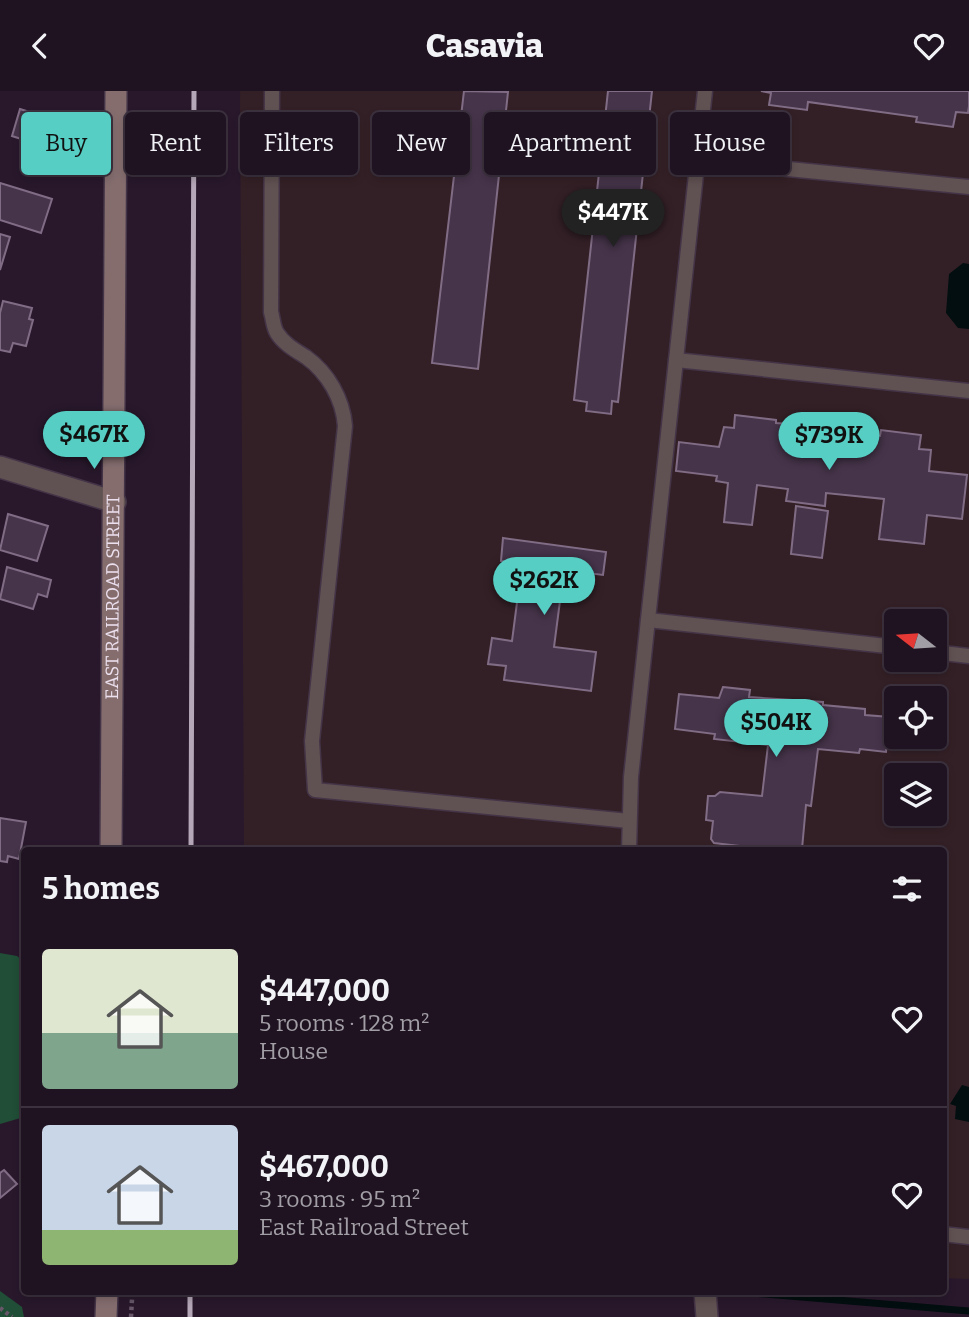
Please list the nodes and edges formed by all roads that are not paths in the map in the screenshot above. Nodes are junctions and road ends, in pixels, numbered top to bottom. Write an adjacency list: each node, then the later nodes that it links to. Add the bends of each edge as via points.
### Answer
1 (116, 91): 11 (street, EAST RAILROAD STREET)
2 (272, 91): 16 (lane, via 271,311 284,342 309,359 337,392 345,426 312,741 315,790)
3 (705, 91): 4 (lane)
4 (703, 112)
5 (790, 169): 7 (lane)
6 (696, 175): 8 (lane)
7 (969, 187)
8 (676, 361): 9 (lane); 12 (lane)
9 (969, 391)
10 (0, 467): 11 (street)
11 (115, 502): 17 (street, EAST RAILROAD STREET)
12 (648, 620): 13 (lane); 16 (lane)
13 (884, 646)
14 (947, 653): 15 (lane)
15 (969, 656)
16 (629, 821): 18 (lane)
17 (111, 847)
18 (629, 847)
19 (947, 1234): 20 (lane)
20 (969, 1237)
21 (107, 1295): 23 (street)
22 (705, 1295): 24 (street)
23 (106, 1317)
24 (707, 1317)

